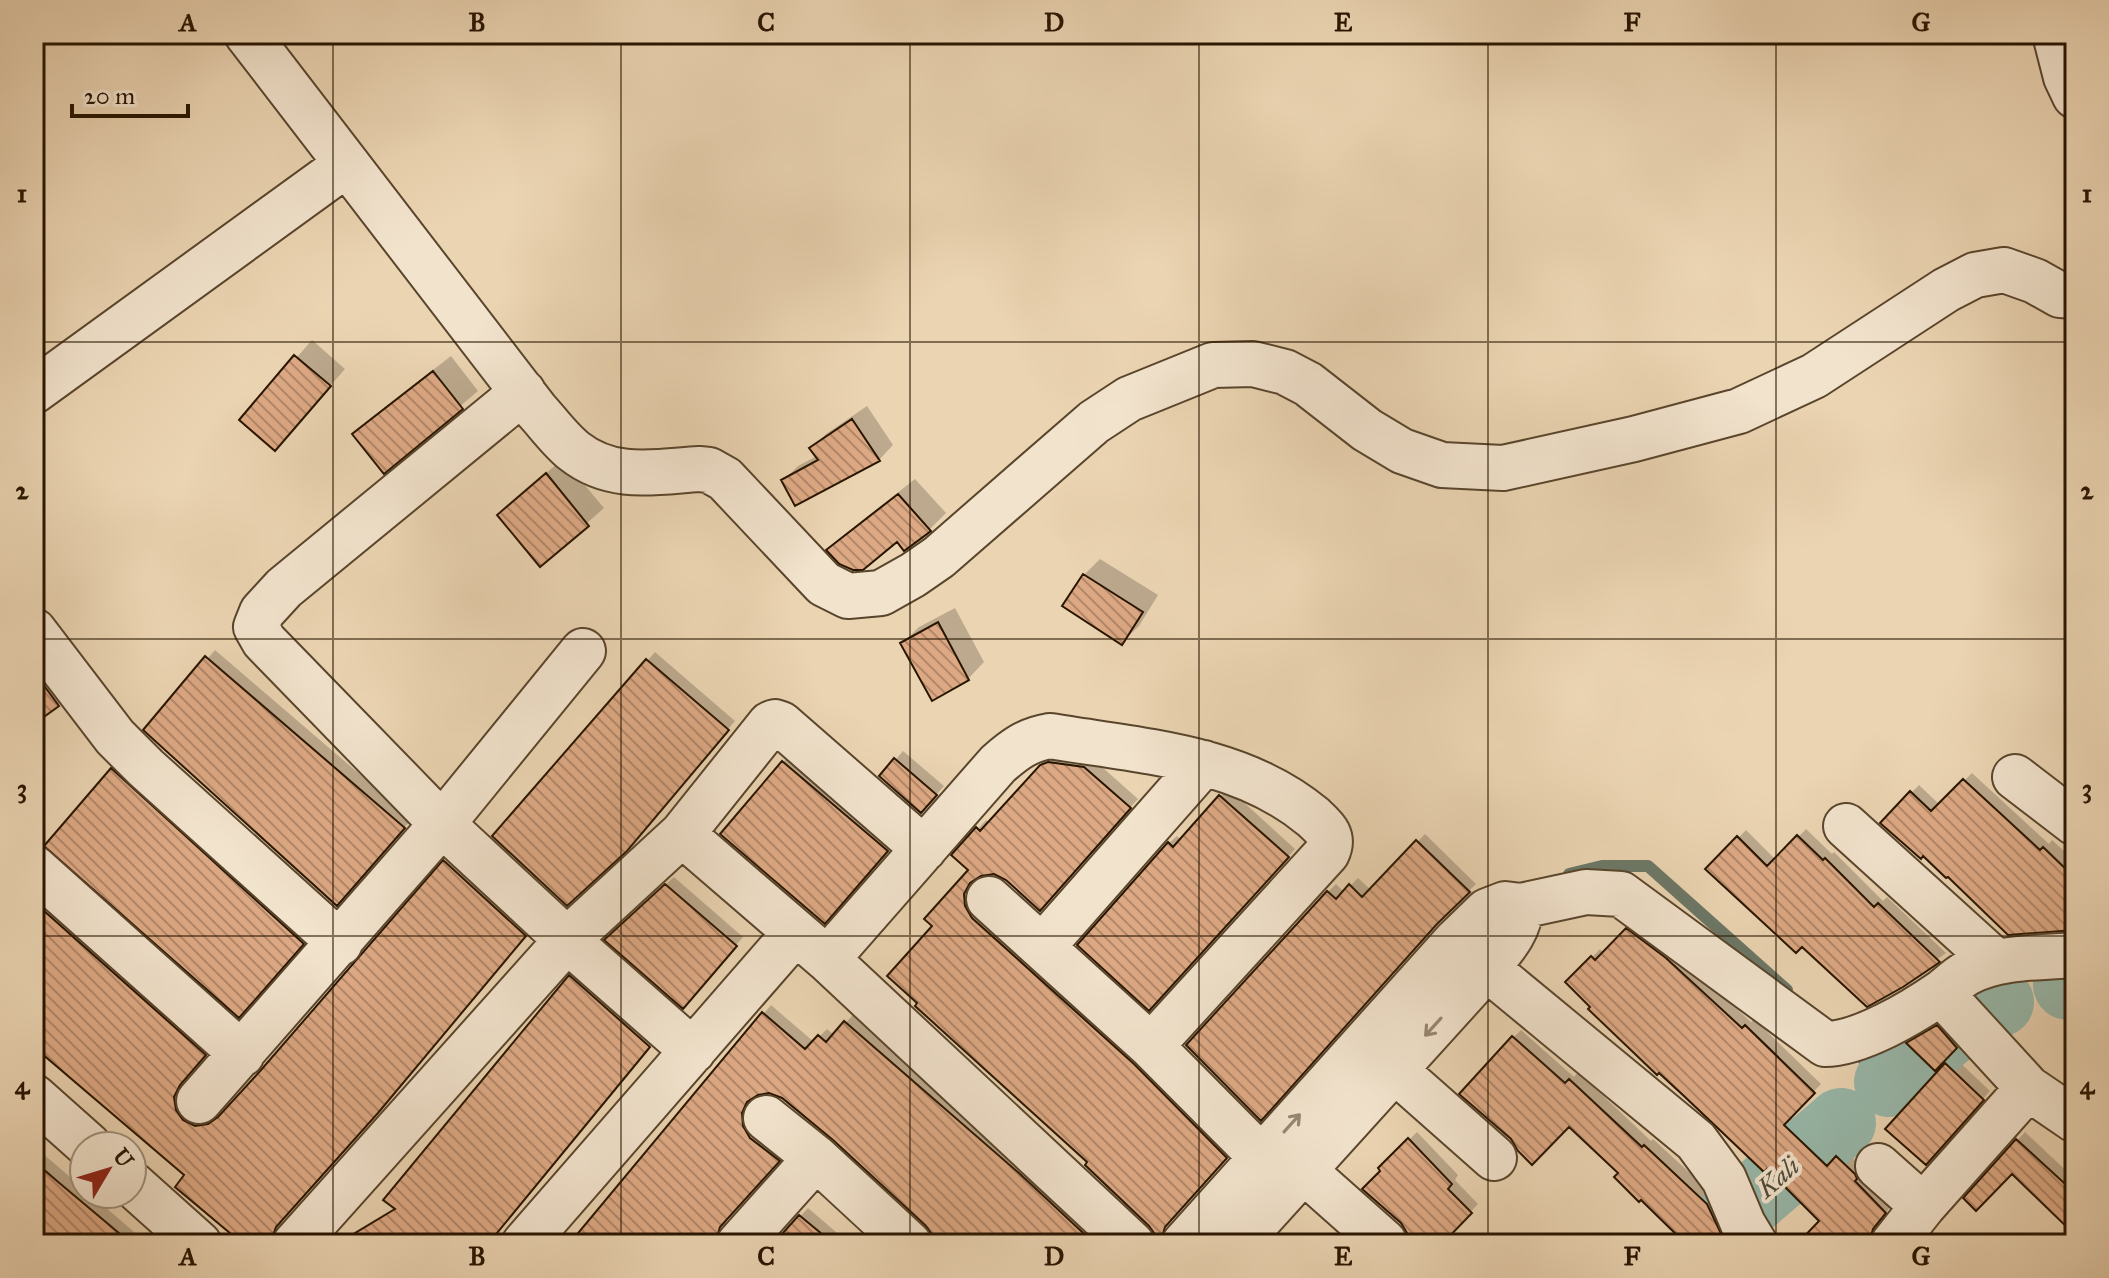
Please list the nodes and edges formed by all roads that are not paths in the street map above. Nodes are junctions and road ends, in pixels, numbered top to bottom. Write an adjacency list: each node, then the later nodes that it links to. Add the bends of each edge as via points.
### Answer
1 (247, 34): 4 (street)
2 (2055, 34): 3 (street)
3 (2075, 96)
4 (347, 164): 6 (street); 7 (street)
5 (2075, 296): 7 (street, via 2060,295 2004,270 1975,275 1814,376 1739,411 1503,468 1442,465 1402,451 1285,372 1253,364 1213,365 1129,399 1094,422 913,575 881,593 848,596 824,584 725,479 699,469 604,469 573,450)
6 (34, 391)
7 (523, 392): 13 (street, via 284,588 256,627)
8 (34, 631): 20 (street, via 125,748)
9 (583, 651): 13 (street)
10 (1204, 763): 16 (street, via 1050,736 1031,740 998,764); 22 (street); 27 (street, via 1261,783 1303,809 1325,827 1331,845)
11 (2015, 777): 12 (street)
12 (2075, 823)
13 (442, 824): 19 (street); 20 (street)
14 (1846, 826): 25 (street)
15 (682, 834): 16 (street, via 775,722); 19 (street); 21 (street)
16 (924, 849): 21 (street)
17 (34, 868): 29 (street)
18 (989, 899): 22 (street)
19 (567, 940): 28 (street); 45 (street)
20 (340, 943): 29 (street)
21 (811, 946): 28 (street); 49 (street)
22 (1042, 947): 27 (street)
23 (1471, 955): 26 (street, via 1515,934 1521,906 1586,892 1621,894 1825,1044 1841,1044 1882,1026); 30 (street); 52 (street, via 1696,1141 1724,1179)
24 (2075, 955): 25 (street)
25 (1996, 962): 26 (street, via 1965,974)
26 (1941, 993): 31 (street)
27 (1151, 1046): 40 (street)
28 (693, 1051): 46 (street)
29 (242, 1054): 32 (street)
30 (1379, 1056): 38 (street); 40 (street)
31 (2028, 1088): 35 (street); 42 (street)
32 (199, 1101)
33 (40, 1115): 36 (street)
34 (766, 1118): 37 (street)
35 (2075, 1120)
36 (68, 1133)
37 (816, 1158): 47 (street); 48 (street)
38 (1494, 1158)
39 (1878, 1166): 42 (street)
40 (1285, 1172): 43 (street); 50 (street); 51 (street)
41 (148, 1198): 44 (street)
42 (1923, 1206): 53 (street)
43 (1384, 1242)
44 (199, 1244)
45 (295, 1244)
46 (524, 1244)
47 (739, 1244)
48 (909, 1244)
49 (1132, 1244)
50 (1184, 1244)
51 (1237, 1244)
52 (1755, 1244)
53 (1893, 1244)

